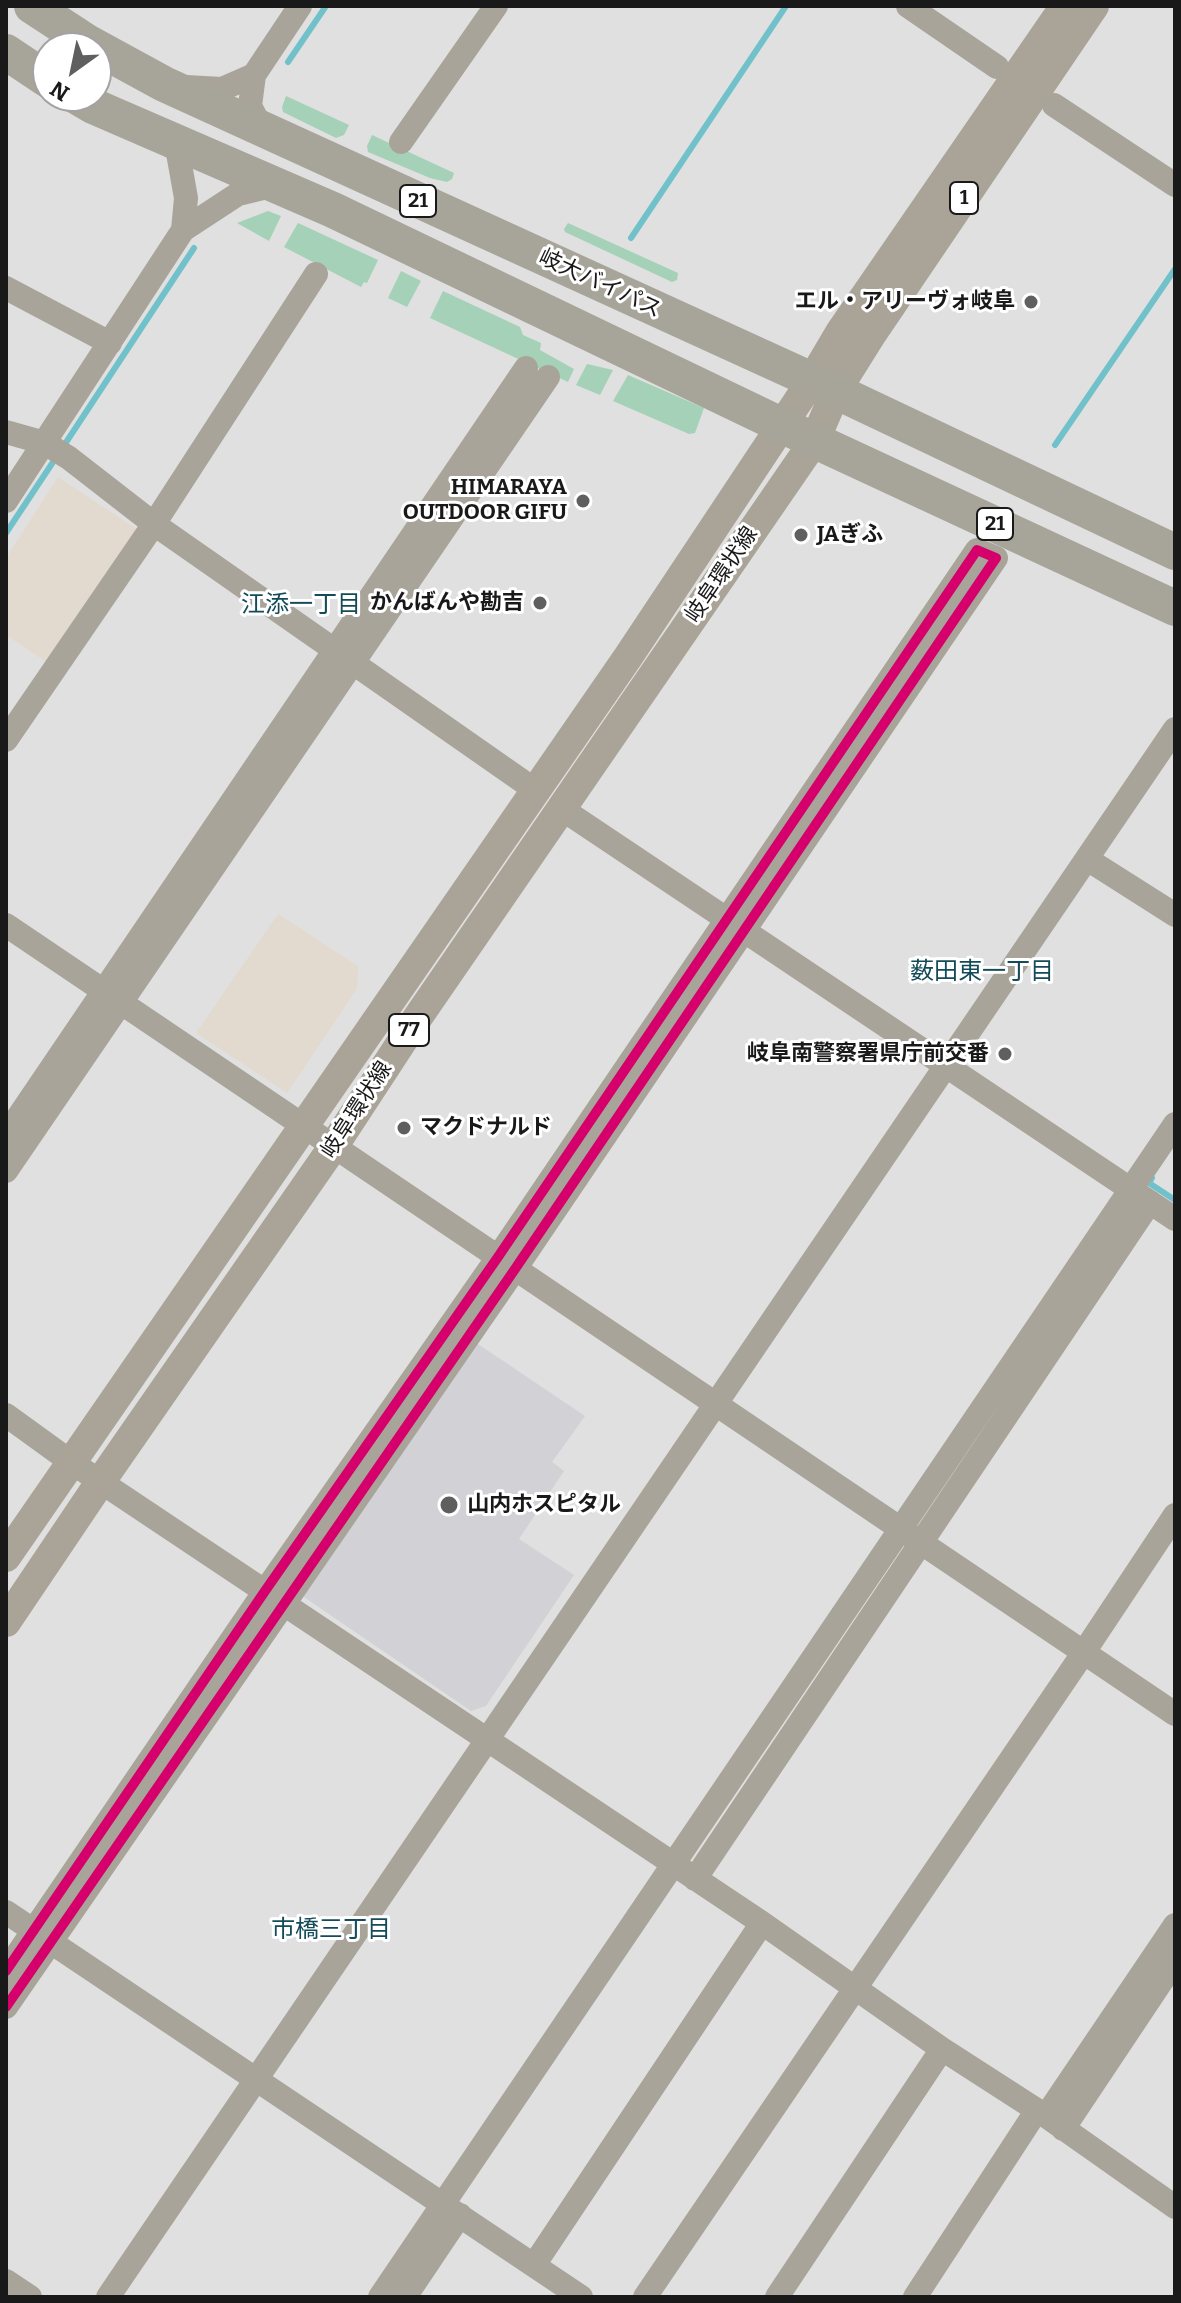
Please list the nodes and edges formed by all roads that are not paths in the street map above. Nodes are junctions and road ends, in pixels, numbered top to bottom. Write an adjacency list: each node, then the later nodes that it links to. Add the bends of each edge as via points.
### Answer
1 (32, 6): 13 (highway, 岐大バイパス / 21)
2 (300, 6): 11 (street)
3 (496, 6): 18 (street)
4 (908, 6): 8 (street)
5 (1065, 6): 26 (main road, 1, via 841,331)
6 (1094, 6): 26 (main road, 1, via 871,335)
7 (6, 52): 9 (highway)
8 (997, 67)
9 (32, 69)
10 (6, 70): 12 (main road)
11 (254, 75): 13 (street, via 222,89); 16 (street, via 250,106)
12 (32, 81)
13 (164, 84): 16 (highway, 岐大バイパス / 21)
14 (1054, 105): 20 (street)
15 (108, 112): 17 (highway, 21)
16 (263, 131): 26 (highway, 岐大バイパス / 21)
17 (176, 142): 19 (highway, 21); 21 (street, via 186,198)
18 (401, 142)
19 (275, 185): 21 (street, via 238,194); 27 (highway, 21)
20 (1175, 185)
21 (183, 230): 24 (street)
22 (316, 274): 32 (street)
23 (6, 288): 24 (street)
24 (110, 343): 30 (street)
25 (537, 372): 35 (street)
26 (824, 385): 27 (main road, 77); 29 (main road, 77); 33 (highway, 岐大バイパス / 21)
27 (781, 425): 29 (highway, 21); 38 (main road, 岐阜環状線 / 77)
28 (6, 432): 30 (street)
29 (815, 440): 34 (highway, 21); 39 (main road, 岐阜環状線 / 77)
30 (55, 450): 31 (street); 32 (street)
31 (6, 501)
32 (154, 524): 35 (street); 37 (street)
33 (1175, 552)
34 (1175, 608)
35 (343, 657): 38 (street); 44 (street)
36 (1175, 729): 40 (street)
37 (6, 740)
38 (535, 790): 47 (main road, 岐阜環状線 / 77)
39 (562, 809): 43 (street); 49 (main road, 岐阜環状線 / 77)
40 (1087, 859): 41 (street); 45 (street)
41 (1175, 915)
42 (6, 925): 44 (street)
43 (737, 926): 43 (street, via 977,550 996,558); 45 (street); 53 (street)
44 (112, 997): 47 (street); 48 (street); 50 (street)
45 (946, 1065): 51 (street); 54 (street)
46 (1175, 1124): 51 (street)
47 (304, 1127): 49 (street); 56 (main road, 岐阜環状線 / 77)
48 (6, 1135)
49 (333, 1147): 53 (street); 57 (main road, 岐阜環状線 / 77)
50 (6, 1171)
51 (1140, 1196): 52 (street); 59 (street)
52 (1175, 1219)
53 (506, 1263): 54 (street); 61 (street)
54 (716, 1404): 59 (street); 65 (street)
55 (6, 1415): 56 (street)
56 (71, 1462): 57 (street); 60 (main road, 岐阜環状線 / 77)
57 (101, 1481): 61 (street); 62 (main road, 岐阜環状線 / 77)
58 (1175, 1515): 63 (street)
59 (911, 1536): 63 (street); 66 (street); 67 (street)
60 (6, 1557)
61 (274, 1596): 65 (street); 71 (street)
62 (6, 1622)
63 (1084, 1652): 64 (street); 74 (street)
64 (1175, 1714)
65 (489, 1739): 66 (street); 77 (street)
66 (674, 1865): 67 (street); 80 (street)
67 (695, 1879): 69 (street)
68 (6, 1912): 71 (street)
69 (762, 1923): 74 (street); 81 (street)
70 (1175, 1925): 78 (street)
71 (42, 1936): 73 (street); 75 (street); 77 (street)
72 (1175, 1961): 78 (street)
73 (6, 1971)
74 (856, 1987): 76 (street); 88 (street)
75 (6, 2007)
76 (942, 2049): 78 (street); 89 (street)
77 (256, 2080): 80 (street); 84 (street)
78 (1049, 2119): 79 (street); 90 (street)
79 (1175, 2207)
80 (452, 2210): 81 (street); 85 (street); 86 (street)
81 (534, 2265): 87 (street)
82 (6, 2281): 83 (street)
83 (30, 2297)
84 (108, 2297)
85 (380, 2297)
86 (405, 2297)
87 (581, 2297)
88 (645, 2297)
89 (777, 2297)
90 (915, 2297)

